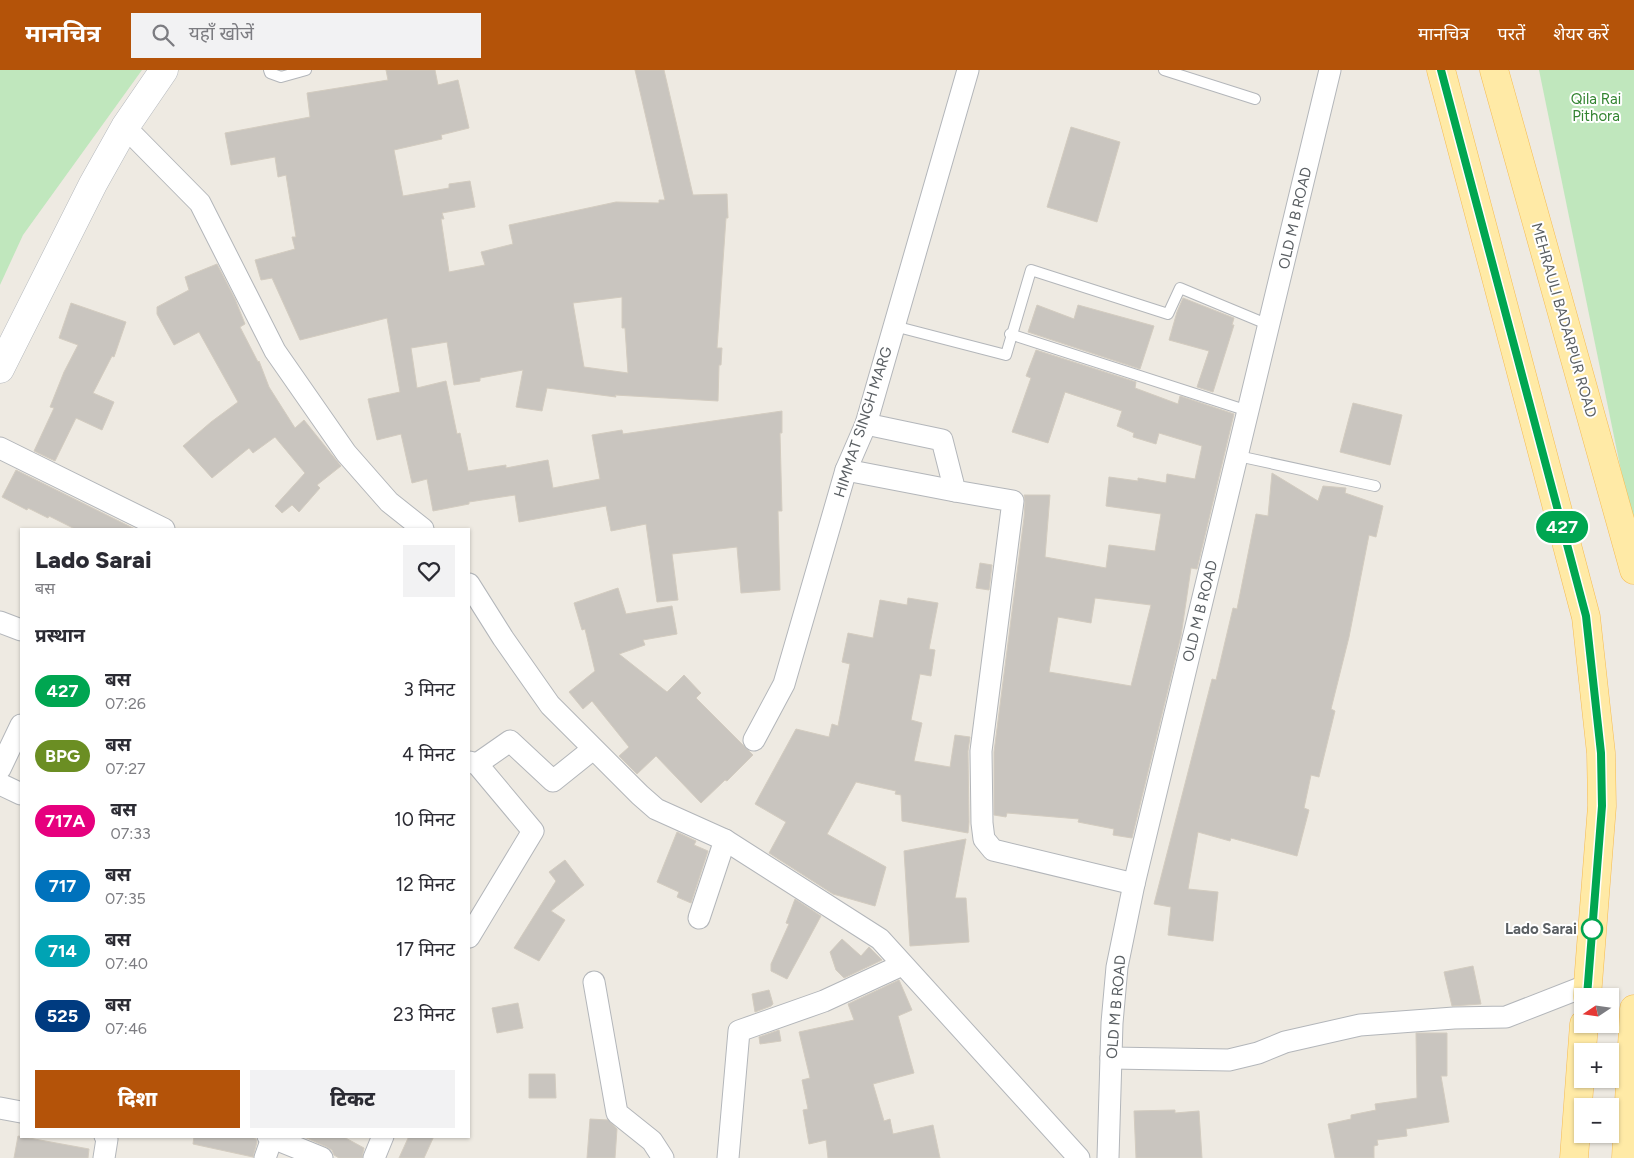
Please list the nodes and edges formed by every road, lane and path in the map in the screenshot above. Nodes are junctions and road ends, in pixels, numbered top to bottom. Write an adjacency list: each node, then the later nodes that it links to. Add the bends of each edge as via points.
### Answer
1 (164, 70): 10 (street)
2 (269, 70): 3 (lane, via 281,77)
3 (306, 70)
4 (968, 70): 11 (street, HIMMAT SINGH MARG)
5 (1164, 70): 9 (lane)
6 (1330, 70): 12 (street, OLD M B ROAD)
7 (1441, 70): 41 (main road, via 1586,616 1601,753 1602,806)
8 (1494, 70): 24 (main road, MEHRAULI BADARPUR ROAD)
9 (1255, 99)
10 (125, 127): 14 (street); 23 (street, via 200,203 275,352 346,453 389,502)
11 (894, 326): 13 (lane, via 1006,356); 16 (street, HIMMAT SINGH MARG)
12 (1269, 326): 13 (lane, via 1180,288 1168,314 1031,270); 15 (street, OLD M B ROAD)
13 (1010, 334): 15 (lane)
14 (0, 369)
15 (1248, 411): 18 (street, OLD M B ROAD)
16 (866, 424): 19 (street, HIMMAT SINGH MARG); 21 (street, via 942,440)
17 (0, 448): 22 (street)
18 (1238, 456): 20 (lane); 36 (street, OLD M B ROAD)
19 (846, 470): 21 (street); 29 (street, HIMMAT SINGH MARG, via 784,684)
20 (1375, 486)
21 (955, 491): 36 (street, via 1013,501 981,751 984,839 993,850)
22 (162, 528)
23 (423, 528)
24 (1634, 570)
25 (470, 586): 30 (street, via 550,704)
26 (0, 622): 27 (street)
27 (20, 630)
28 (20, 727): 32 (street)
29 (754, 740)
30 (593, 749): 31 (street, via 553,780 510,741); 35 (street, via 656,809)
31 (473, 763): 38 (street, via 533,830)
32 (0, 769)
33 (0, 784): 34 (street)
34 (20, 794)
35 (725, 840): 37 (street); 39 (street, via 880,939)
36 (1134, 884): 45 (street, OLD M B ROAD, via 1117,967)
37 (699, 918)
38 (470, 935)
39 (902, 965): 57 (street, via 824,1001 740,1031); 58 (street)
40 (594, 982): 56 (street, via 617,1113 652,1141)
41 (1587, 988)
42 (1574, 994): 45 (street, via 1506,1017 1360,1026 1285,1042 1228,1060)
43 (1634, 1009): 61 (main road)
44 (1583, 1033): 60 (main road)
45 (1111, 1058): 59 (street, OLD M B ROAD)
46 (0, 1108): 47 (street)
47 (20, 1112)
48 (106, 1138): 52 (street)
49 (270, 1138): 53 (street)
50 (272, 1138): 54 (street)
51 (382, 1138): 55 (street)
52 (104, 1158)
53 (265, 1158)
54 (322, 1158)
55 (374, 1158)
56 (663, 1158)
57 (728, 1158)
58 (1079, 1158)
59 (1108, 1158)
60 (1574, 1158)
61 (1626, 1158)

